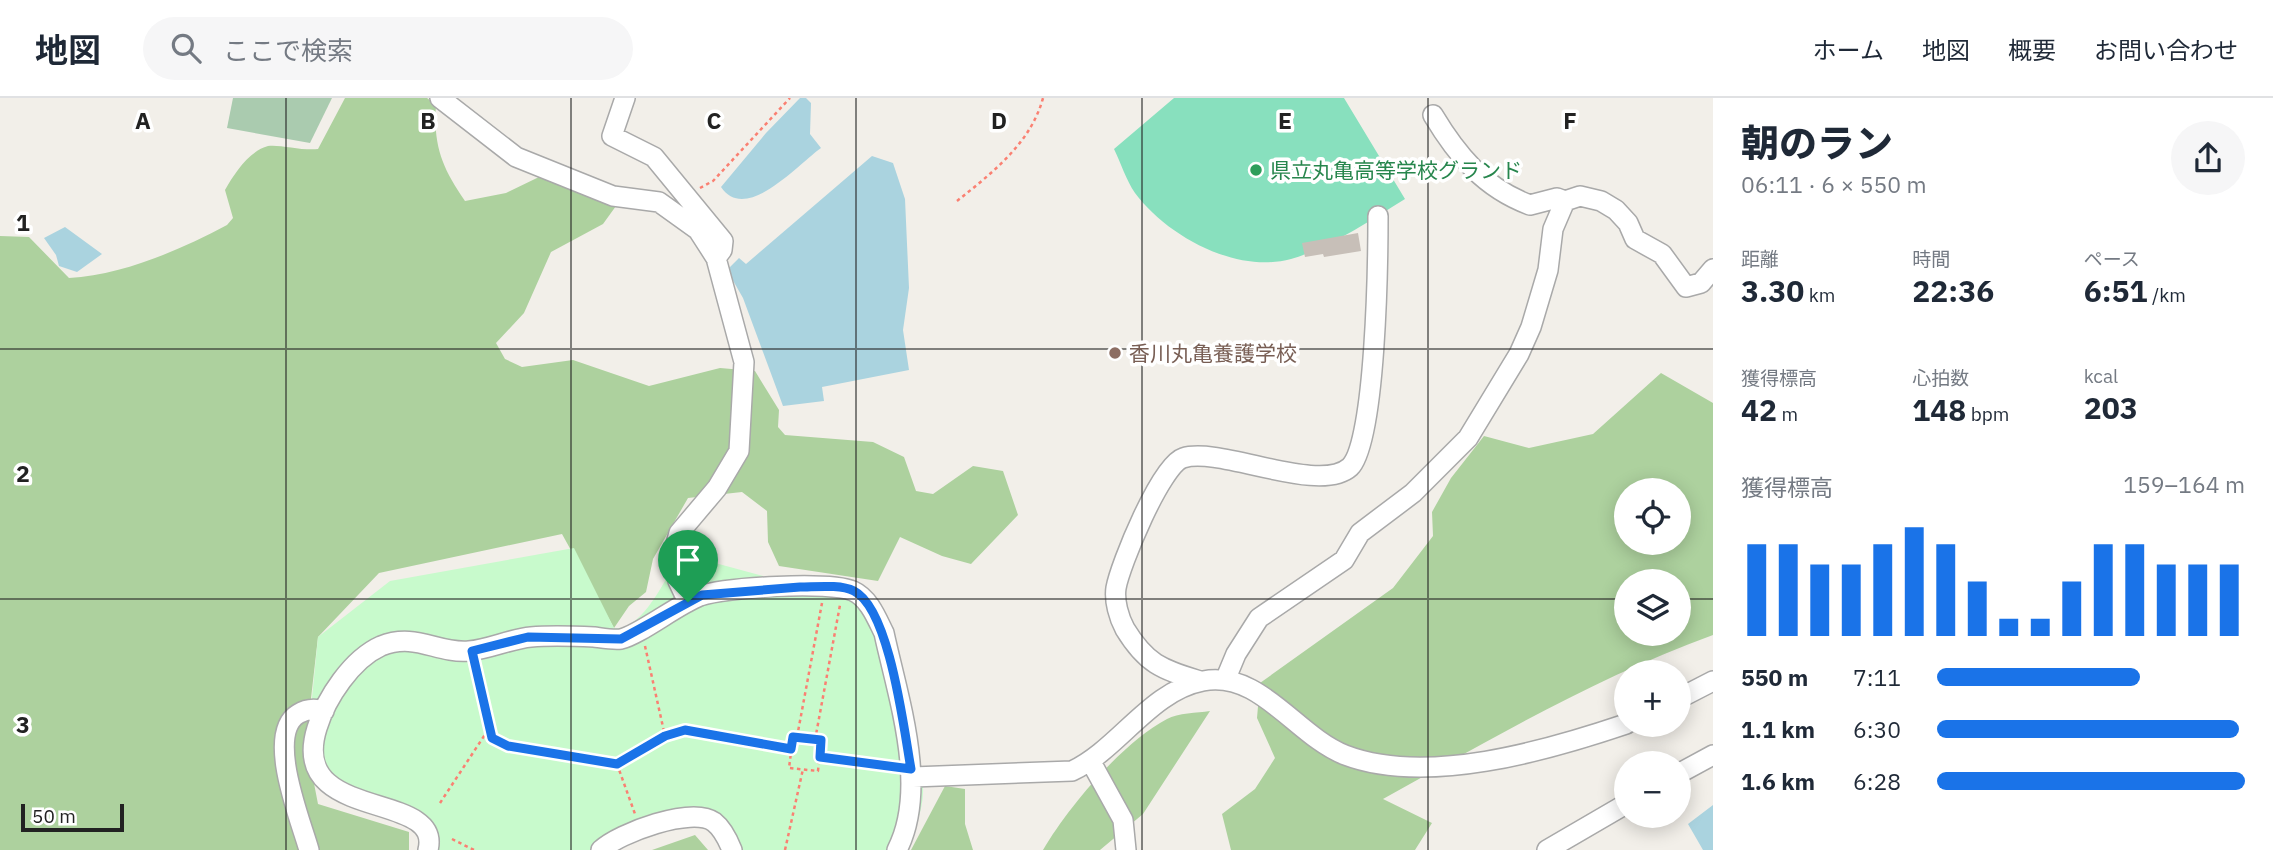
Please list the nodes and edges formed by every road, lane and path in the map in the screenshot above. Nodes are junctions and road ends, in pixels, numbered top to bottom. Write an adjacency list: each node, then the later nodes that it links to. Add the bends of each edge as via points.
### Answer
1 (440, 98): 10 (street, via 516,157 613,196 659,202 698,230)
2 (625, 98): 6 (street, via 612,136 654,157)
3 (790, 98): 6 (path, via 713,181)
4 (1043, 98): 7 (path, via 1038,117 1015,150)
5 (1433, 115): 8 (street, via 1465,163 1489,184 1530,205 1557,198)
6 (688, 194): 10 (street, via 723,241)
7 (957, 201)
8 (1565, 201): 11 (street, via 1580,196 1616,210 1635,239 1662,254 1686,287 1701,283); 16 (street, via 1553,229 1548,270 1531,327 1468,438 1413,493 1375,518 1344,560 1259,618)
9 (1378, 216): 17 (street, via 1378,274 1360,453 1349,468 1322,476 1183,457 1172,465 1158,489 1125,561 1116,590 1119,619 1140,654 1166,670)
10 (716, 258): 13 (street, via 744,362 738,451 717,488 679,533 673,555)
11 (1713, 269)
12 (834, 589): 13 (street, via 755,589 702,595); 24 (path); 25 (path); 33 (street, via 854,591 874,611 884,633)
13 (688, 602): 14 (street)
14 (641, 627): 15 (street, via 621,639 528,637); 23 (path)
15 (472, 651): 20 (street, via 405,639 379,647 341,682); 22 (path)
16 (1226, 678): 17 (street); 21 (street, via 1250,688 1342,754 1375,764 1426,767 1471,762)
17 (1200, 681): 29 (street, via 1161,703)
18 (1713, 681): 19 (street)
19 (1691, 692)
20 (324, 711): 38 (street, via 305,710 292,718 284,735 284,760); 39 (street, via 313,751 326,781 342,794 411,815 424,829)
21 (1614, 728)
22 (489, 729): 30 (path, via 492,738 508,746); 34 (path)
23 (665, 736): 26 (path, via 685,730); 30 (path)
24 (797, 737): 25 (path); 26 (path, via 793,737)
25 (815, 740): 28 (path, via 821,740)
26 (791, 749): 32 (path, via 789,768)
27 (1713, 755): 31 (street)
28 (820, 757): 32 (path, via 818,771); 33 (path)
29 (1091, 762): 33 (street, via 1052,774); 45 (street, via 1123,821)
30 (617, 764): 36 (path)
31 (1691, 767)
32 (803, 769): 43 (path)
33 (912, 773): 44 (street, via 909,817)
34 (440, 803)
35 (1614, 811): 46 (street)
36 (641, 830): 41 (street, via 612,840); 42 (street, via 666,821 713,821)
37 (452, 839): 40 (path)
38 (309, 850)
39 (428, 850)
40 (474, 850)
41 (601, 850)
42 (732, 850)
43 (785, 850)
44 (897, 850)
45 (1126, 850)
46 (1547, 850)

